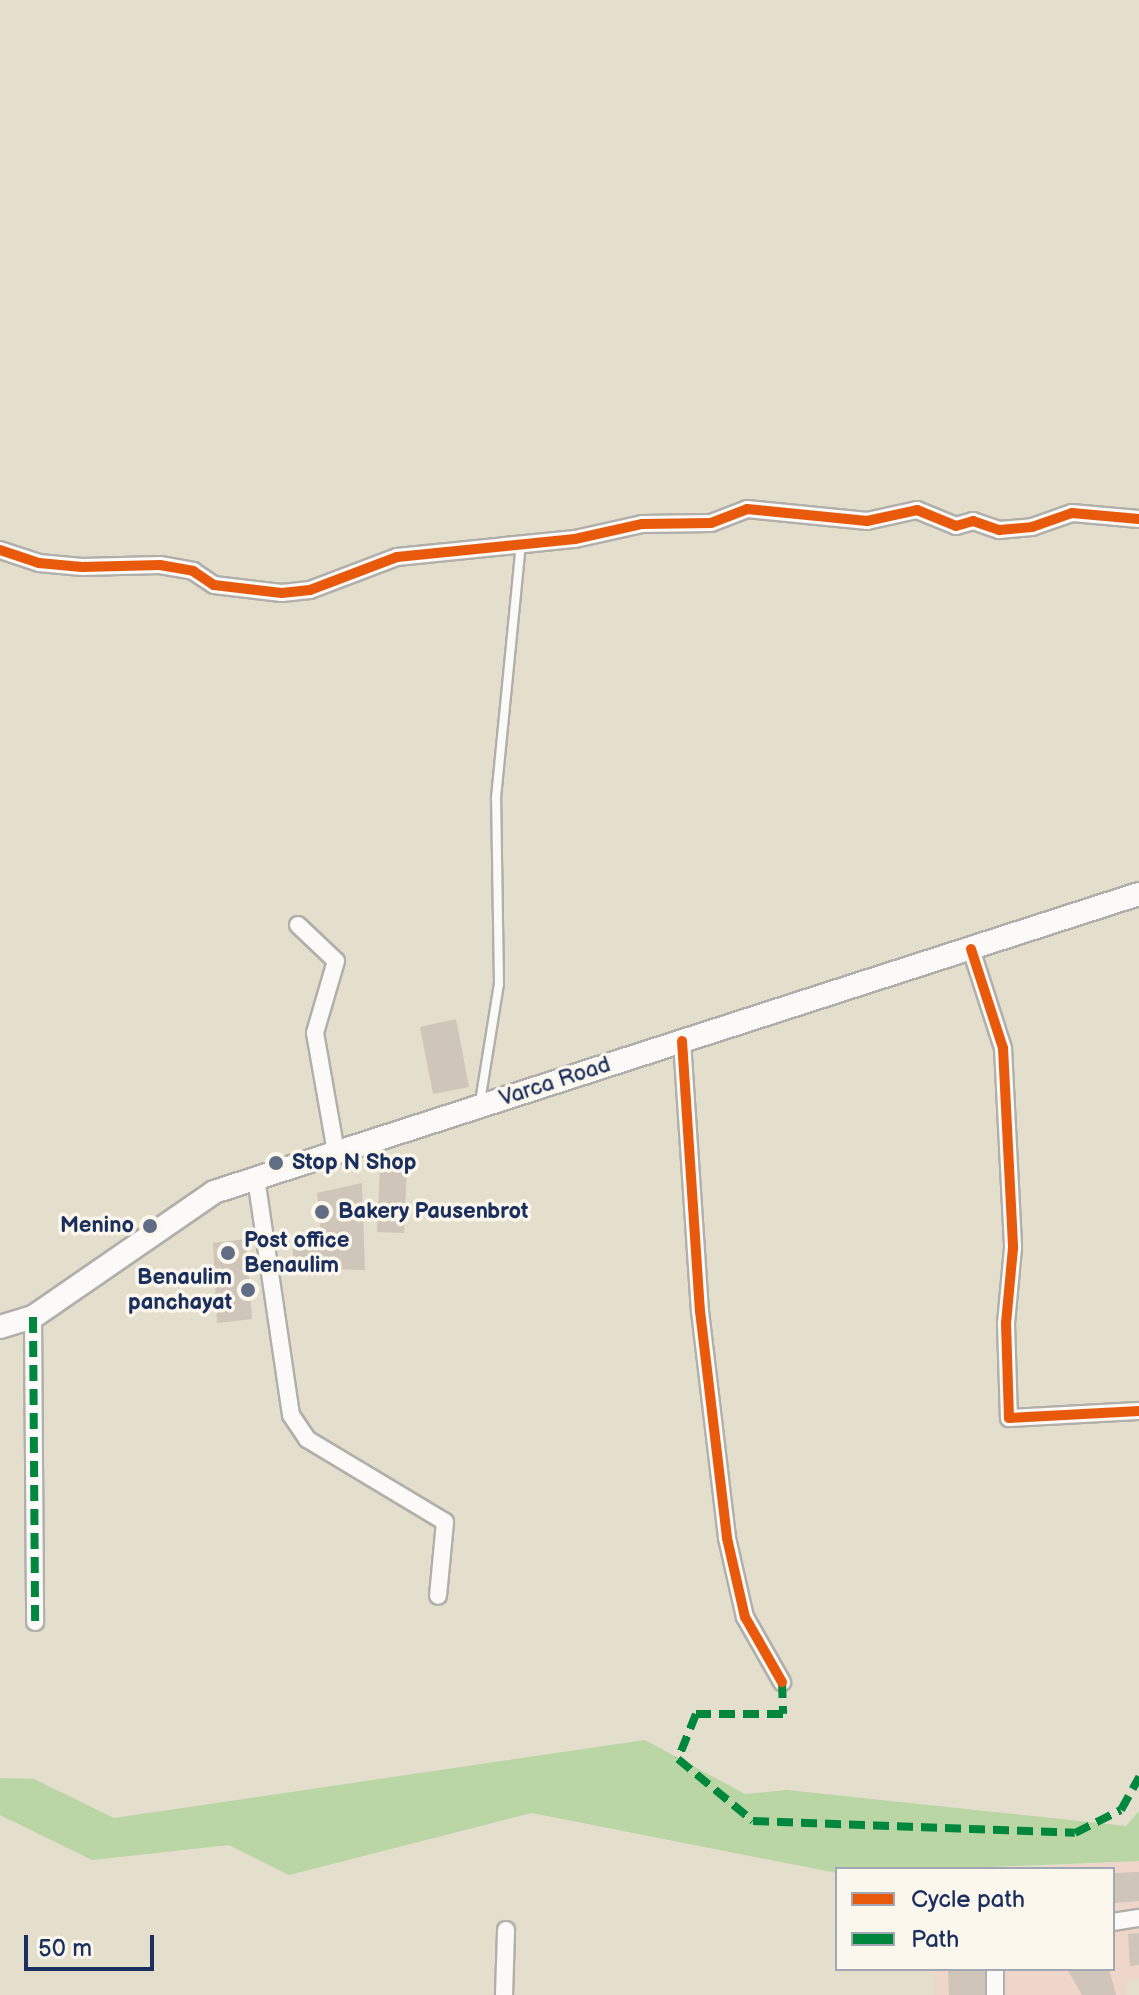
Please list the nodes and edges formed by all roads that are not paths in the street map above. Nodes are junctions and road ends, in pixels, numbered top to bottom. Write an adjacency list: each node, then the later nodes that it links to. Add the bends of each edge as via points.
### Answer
1 (1139, 519): 2 (street, via 1072,513 1032,527 999,530 973,521 956,526 917,510 867,521 747,509 711,523 642,524)
2 (521, 545): 3 (street, via 397,557 310,590 282,593 214,585 193,571 160,565 39,563); 8 (lane, via 496,798 499,984)
3 (0, 550)
4 (1139, 894): 6 (main road, Varca Road)
5 (298, 925): 9 (street, via 336,961 315,1033)
6 (971, 949): 7 (main road, Varca Road); 13 (street, via 1003,1048 1013,1248 1006,1323 1009,1418)
7 (682, 1041): 8 (main road, Varca Road); 16 (street, via 700,1311 727,1538 745,1617)
8 (479, 1106): 9 (main road, Varca Road)
9 (336, 1152): 10 (main road, Varca Road)
10 (256, 1178): 11 (main road, Varca Road, via 214,1192); 14 (street, via 291,1415 307,1439 445,1522)
11 (33, 1317): 12 (main road, Varca Road); 15 (street)
12 (0, 1327)
13 (1139, 1411)
14 (438, 1596)
15 (35, 1622)
16 (782, 1682)
17 (1139, 1918): 18 (street)
18 (1115, 1922)
19 (506, 1930): 21 (street)
20 (995, 1971): 22 (street)
21 (504, 1995)
22 (995, 1995)

